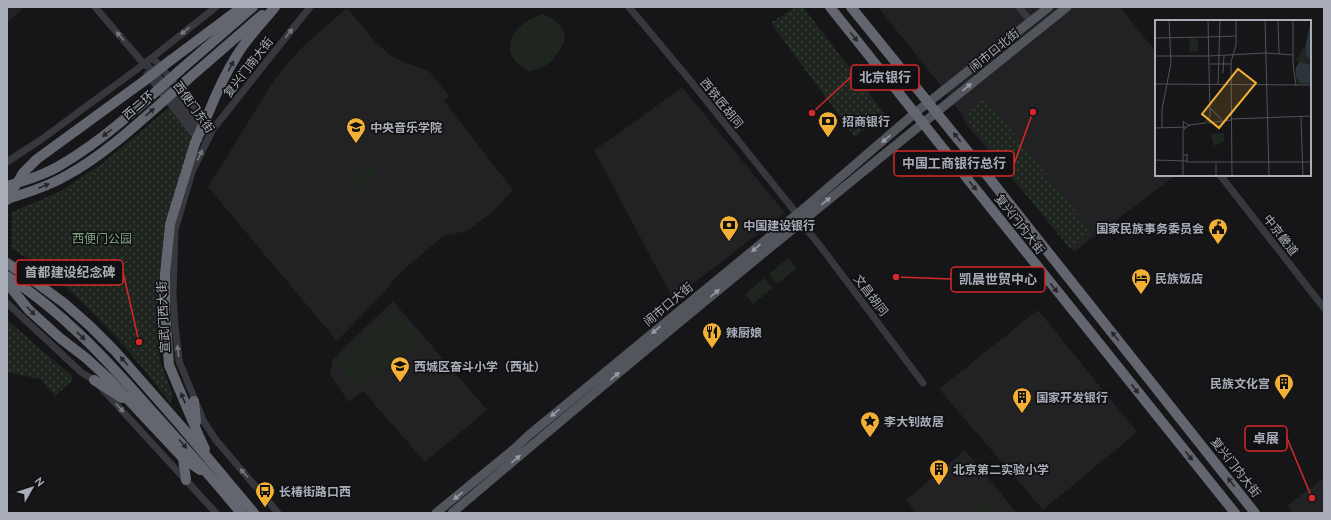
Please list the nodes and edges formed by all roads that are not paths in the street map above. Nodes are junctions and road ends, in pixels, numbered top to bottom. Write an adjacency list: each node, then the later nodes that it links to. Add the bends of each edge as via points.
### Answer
1 (95, 7): 16 (street, 西便门东街, one-way to 1)
2 (216, 7): 15 (street, one-way to 15)
3 (242, 7): 27 (highway, bridge, via 37,158 23,173)
4 (253, 7): 26 (highway, 西二环, one-way to 26, bridge, via 118,125 64,164 36,177)
5 (271, 7): 27 (highway, 西二环, one-way to 5, bridge, via 42,187 76,170 124,134)
6 (275, 7): 38 (highway, one-way to 6, bridge, via 169,365 164,293 170,224 196,143 219,89 236,56)
7 (310, 7): 21 (street, 复兴门南大街, one-way to 7)
8 (630, 7): 28 (street, 西铁匠胡同)
9 (830, 7): 19 (highway, 复兴门内大街, one-way to 19)
10 (851, 7): 17 (highway, 复兴门内大街)
11 (1019, 7): 14 (street)
12 (1049, 7): 14 (main road, 闹市口北街)
13 (1067, 7): 18 (main road, 闹市口北街, one-way to 13)
14 (1031, 22): 17 (main road, 闹市口北街)
15 (153, 58): 16 (street); 21 (street)
16 (144, 64): 22 (street, 西便门东街, via 153,70 204,134); 23 (street)
17 (929, 103): 18 (highway, 复兴门内大街); 19 (main road, 闹市口北街)
18 (936, 112): 20 (main road, 闹市口北街); 50 (highway, 复兴门内大街, one-way to 18)
19 (916, 113): 20 (highway, 复兴门内大街); 28 (main road, 闹市口大街, one-way to 28)
20 (923, 122): 28 (main road, 闹市口大街, one-way to 20); 49 (highway, 复兴门内大街, one-way to 49)
21 (213, 129): 22 (street, 复兴门南大街)
22 (207, 142): 36 (street, 宣武门西大街, one-way to 22, via 179,361 173,296 175,230 192,172)
23 (10, 160): 24 (street)
24 (7, 167)
25 (1221, 176): 33 (street, 中京畿道)
26 (7, 186)
27 (7, 200)
28 (799, 218): 35 (street, 文昌胡同); 47 (main road, 闹市口大街, one-way to 47, via 675,314); 48 (main road, 闹市口大街, one-way to 28)
29 (7, 263): 40 (highway, one-way to 29, via 115,351 90,326 46,290)
30 (7, 276): 42 (highway, one-way to 42, via 56,312 105,358)
31 (7, 281): 37 (highway, one-way to 37, via 29,310 86,358)
32 (8, 303): 34 (street, via 82,373)
33 (1324, 308)
34 (94, 380): 37 (highway); 41 (street, one-way to 41)
35 (923, 383)
36 (194, 401): 38 (highway); 46 (street, 宣武门西大街, one-way to 36, via 216,440)
37 (137, 408): 39 (highway)
38 (198, 434): 40 (highway)
39 (183, 458): 41 (highway); 42 (highway)
40 (217, 470): 45 (highway)
41 (186, 480): 43 (street)
42 (214, 481): 44 (highway)
43 (216, 513)
44 (241, 513)
45 (254, 513)
46 (278, 513)
47 (436, 513)
48 (452, 513)
49 (1235, 513)
50 (1255, 513)

